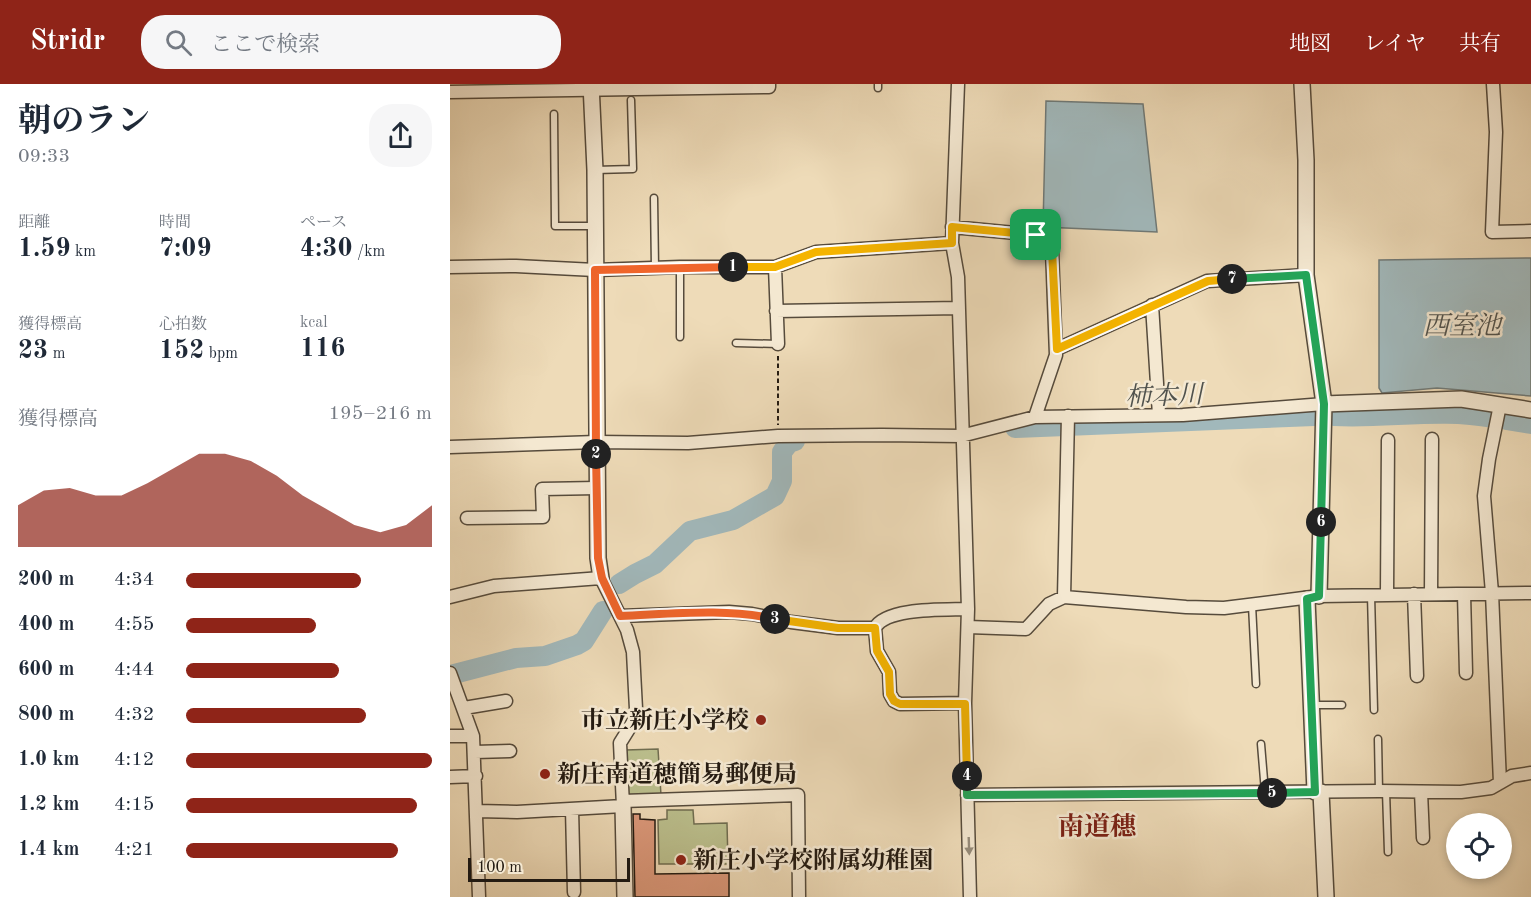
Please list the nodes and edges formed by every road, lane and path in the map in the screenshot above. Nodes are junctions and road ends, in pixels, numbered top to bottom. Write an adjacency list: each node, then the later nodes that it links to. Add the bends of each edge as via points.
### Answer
1 (769, 84): 5 (street)
2 (958, 84): 12 (street)
3 (1302, 84): 20 (street)
4 (1493, 84): 13 (street, via 1496,132 1492,232)
5 (591, 86): 6 (street); 9 (street)
6 (450, 92)
7 (632, 100): 9 (lane, via 633,169)
8 (554, 114): 11 (lane, via 555,226)
9 (595, 170): 11 (street)
10 (654, 198): 18 (lane)
11 (594, 226): 19 (street)
12 (952, 227): 14 (street); 27 (street, via 1036,235 1046,242 1052,250)
13 (1531, 231)
14 (952, 243): 17 (street, via 816,252); 22 (street)
15 (450, 267): 19 (street)
16 (680, 267): 17 (street); 18 (street); 24 (lane)
17 (775, 267): 23 (street)
18 (655, 268): 19 (street)
19 (595, 270): 38 (street)
20 (1306, 275): 21 (street, via 1208,281); 28 (street)
21 (1152, 305): 27 (street); 31 (street)
22 (959, 308): 23 (street); 35 (street)
23 (777, 311): 26 (street)
24 (680, 338)
25 (736, 343): 26 (lane)
26 (777, 344): 34 (path)
27 (1057, 349): 32 (street)
28 (1324, 404): 29 (street, via 1461,399); 31 (street); 52 (street)
29 (1500, 405): 30 (street); 43 (street, via 1484,496)
30 (1531, 410)
31 (1159, 415): 33 (street)
32 (1035, 417): 33 (street); 35 (street)
33 (1068, 422): 51 (street)
34 (778, 436): 35 (street); 38 (street, via 688,443)
35 (961, 436): 54 (street)
36 (1432, 439): 48 (street)
37 (1388, 440): 46 (street)
38 (596, 442): 39 (street); 40 (street)
39 (450, 447)
40 (597, 488): 41 (street, via 542,489 543,517); 42 (street)
41 (467, 518)
42 (602, 578): 50 (street, via 494,586); 55 (street)
43 (1492, 593): 44 (street); 49 (street); 77 (street)
44 (1531, 593)
45 (1371, 594): 46 (street); 52 (street); 67 (lane)
46 (1387, 594): 47 (street)
47 (1414, 594): 48 (street); 60 (street)
48 (1431, 594): 49 (street)
49 (1464, 594): 58 (street)
50 (450, 597)
51 (1064, 597): 53 (street, via 1186,608); 56 (street, via 1049,604 1026,629)
52 (1313, 598): 53 (street); 64 (street)
53 (1252, 605): 61 (lane)
54 (968, 609): 56 (street); 57 (street, via 908,613 884,618)
55 (620, 616): 57 (street, via 729,612 838,628); 83 (street, via 631,640 636,709 635,719 620,743)
56 (968, 627): 63 (street)
57 (875, 628): 63 (street, via 877,651 889,672 894,701)
58 (1466, 673)
59 (451, 676): 66 (street)
60 (1418, 676)
61 (1256, 684)
62 (506, 701): 66 (street)
63 (965, 704): 82 (street)
64 (1312, 705): 65 (lane); 79 (street)
65 (1342, 705)
66 (464, 708): 69 (street)
67 (1374, 710)
68 (450, 736): 69 (street)
69 (473, 736): 73 (street)
70 (1378, 739): 78 (lane)
71 (1262, 744): 81 (lane)
72 (510, 751): 73 (street)
73 (475, 752): 75 (street)
74 (1531, 773): 77 (street)
75 (476, 776): 76 (street); 85 (street)
76 (450, 777)
77 (1500, 783): 80 (street, via 1461,792)
78 (1383, 791): 79 (street); 80 (street); 87 (lane)
79 (1318, 792): 81 (street); 93 (street)
80 (1421, 792): 86 (street)
81 (1265, 793): 82 (street)
82 (967, 795): 92 (street, one-way to 92)
83 (623, 804): 84 (street); 90 (street); 91 (street, via 798,795)
84 (572, 808): 85 (street); 88 (street)
85 (477, 812): 89 (street)
86 (1423, 838)
87 (1388, 852)
88 (574, 892)
89 (479, 897)
90 (625, 897)
91 (799, 897)
92 (970, 897)
93 (1326, 897)

